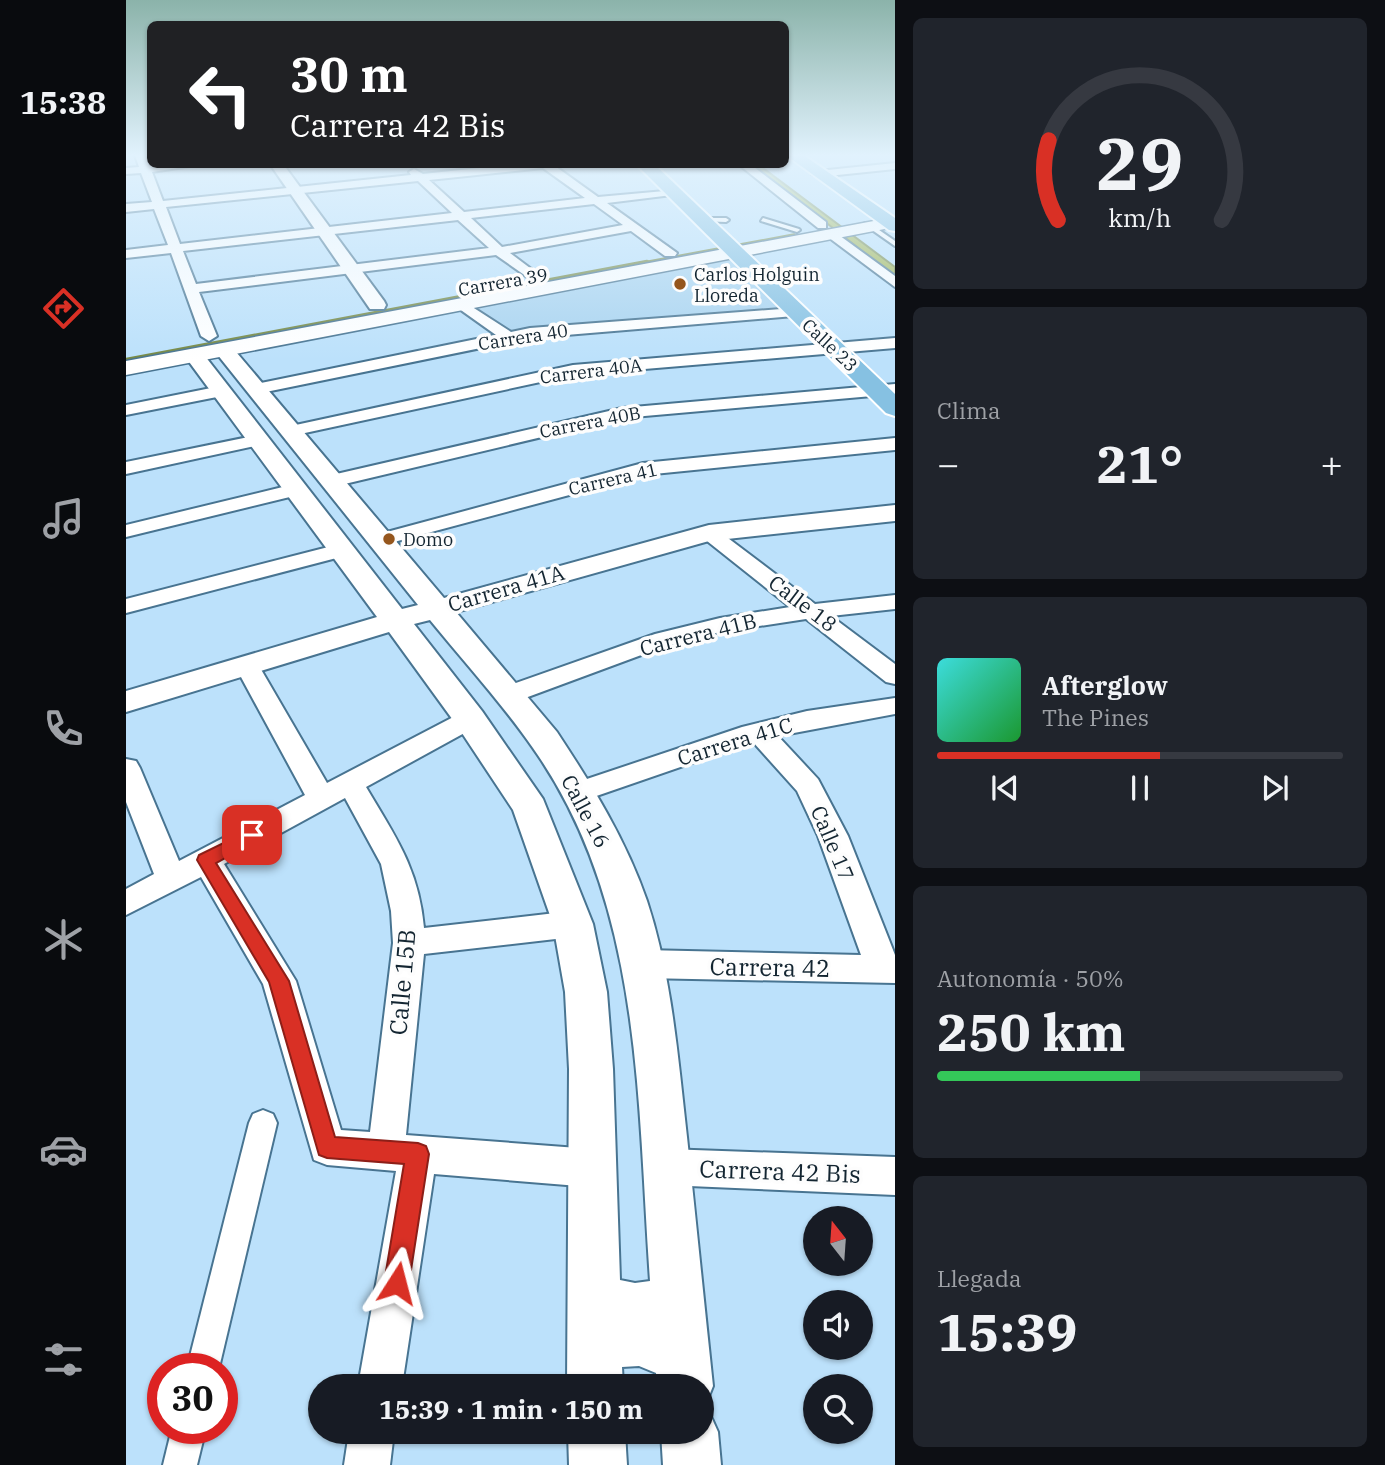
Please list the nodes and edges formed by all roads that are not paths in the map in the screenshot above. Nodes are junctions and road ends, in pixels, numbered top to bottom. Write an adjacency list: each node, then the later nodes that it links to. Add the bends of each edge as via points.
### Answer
1 (165, 223): 13 (street, Calle 16)
2 (318, 223): 11 (street)
3 (394, 223): 11 (street)
4 (470, 223): 15 (street)
5 (629, 223): 9 (street)
6 (705, 223): 14 (main road, Calle 23)
7 (774, 223): 10 (lane)
8 (861, 225): 10 (main road, Carrera 39); 12 (lane); 14 (main road, Carrera 39); 20 (street)
9 (634, 227): 15 (street); 16 (street)
10 (797, 230): 14 (main road, Carrera 39)
11 (324, 231): 13 (street); 18 (street)
12 (895, 244)
13 (174, 248): 17 (street); 21 (street, Calle 16)
14 (730, 248): 16 (main road, Carrera 39); 23 (main road, Carrera 39); 24 (main road, Calle 23)
15 (499, 251): 18 (street); 19 (street)
16 (670, 253): 19 (main road, Carrera 39)
17 (126, 254)
18 (351, 269): 21 (street); 22 (street)
19 (533, 277): 22 (main road, Carrera 39)
20 (895, 283)
21 (191, 289): 27 (street, Calle 16)
22 (377, 305): 27 (main road, Carrera 39)
23 (463, 305): 25 (street); 27 (main road, Carrera 39)
24 (794, 312): 25 (street, Carrera 40); 28 (main road, Calle 23)
25 (508, 337): 31 (street, Carrera 40)
26 (895, 343): 28 (street, Carrera 40A)
27 (209, 347): 29 (main road, Carrera 39); 30 (main road, Carrera 39); 31 (street, Calle 16); 33 (street, Calle 16)
28 (834, 348): 32 (main road, Calle 23); 36 (street, Carrera 40A, via 573,370)
29 (126, 351)
30 (126, 368)
31 (256, 389): 36 (street, Calle 16)
32 (886, 390): 34 (main road, Calle 23); 40 (street, Carrera 40B, via 611,415)
33 (221, 391): 35 (street); 37 (street, Calle 16)
34 (895, 408)
35 (126, 411)
36 (291, 432): 40 (street, Calle 16)
37 (258, 440): 39 (street); 41 (street, Calle 16)
38 (895, 444): 45 (street, Carrera 41, via 643,469)
39 (126, 468)
40 (332, 481): 45 (street, Calle 16)
41 (295, 490): 43 (street); 46 (street, Calle 16)
42 (895, 513): 44 (street, Carrera 41A)
43 (126, 531)
44 (709, 533): 49 (street, Carrera 41A); 50 (street, Calle 18)
45 (379, 540): 49 (street, Calle 16)
46 (340, 550): 48 (street); 51 (street, Calle 16)
47 (895, 602): 50 (street, Carrera 41B)
48 (126, 606)
49 (435, 609): 51 (street, Carrera 41A); 54 (street, Calle 16)
50 (813, 611): 53 (street, Calle 18); 54 (street, Carrera 41B, via 663,639)
51 (394, 621): 52 (street, Carrera 41A); 57 (street, Calle 16)
52 (247, 666): 55 (street, Carrera 41A); 60 (street, Calle 15B)
53 (895, 676)
54 (508, 695): 61 (street, Calle 16)
55 (126, 702)
56 (895, 706): 58 (street, Carrera 41C)
57 (470, 719): 60 (street); 65 (street, Calle 16, via 530,808)
58 (760, 732): 61 (street, Carrera 41C); 68 (street, Calle 17, via 808,786)
59 (126, 768): 63 (street)
60 (335, 791): 62 (street); 66 (street, Calle 15B, via 396,864)
61 (579, 792): 67 (street, Calle 16, via 605,842)
62 (206, 860): 63 (street); 70 (street, via 279,981 327,1147)
63 (171, 878): 64 (street)
64 (126, 903)
65 (573, 924): 66 (street); 72 (street, Calle 16, via 586,992)
66 (409, 943): 70 (street, Calle 15B)
67 (644, 964): 68 (street, Carrera 42); 71 (street, Calle 16)
68 (889, 969)
69 (263, 1124): 76 (street)
70 (402, 1153): 72 (street); 79 (street, Calle 15B)
71 (666, 1167): 73 (street, Carrera 42 Bis); 75 (street, Calle 16)
72 (591, 1168): 74 (street, Calle 16)
73 (895, 1176)
74 (593, 1295): 75 (street, via 613,1306 635,1310 657,1307); 77 (street, Calle 16)
75 (677, 1297): 78 (street, Calle 16)
76 (207, 1353)
77 (595, 1369): 78 (street, via 615,1340 638,1337 661,1343)
78 (684, 1372)
79 (381, 1374)
80 (185, 1444): 84 (street)
81 (370, 1444): 85 (street)
82 (597, 1444): 86 (street)
83 (690, 1444): 87 (street)
84 (180, 1465)
85 (367, 1465)
86 (598, 1465)
87 (692, 1465)

